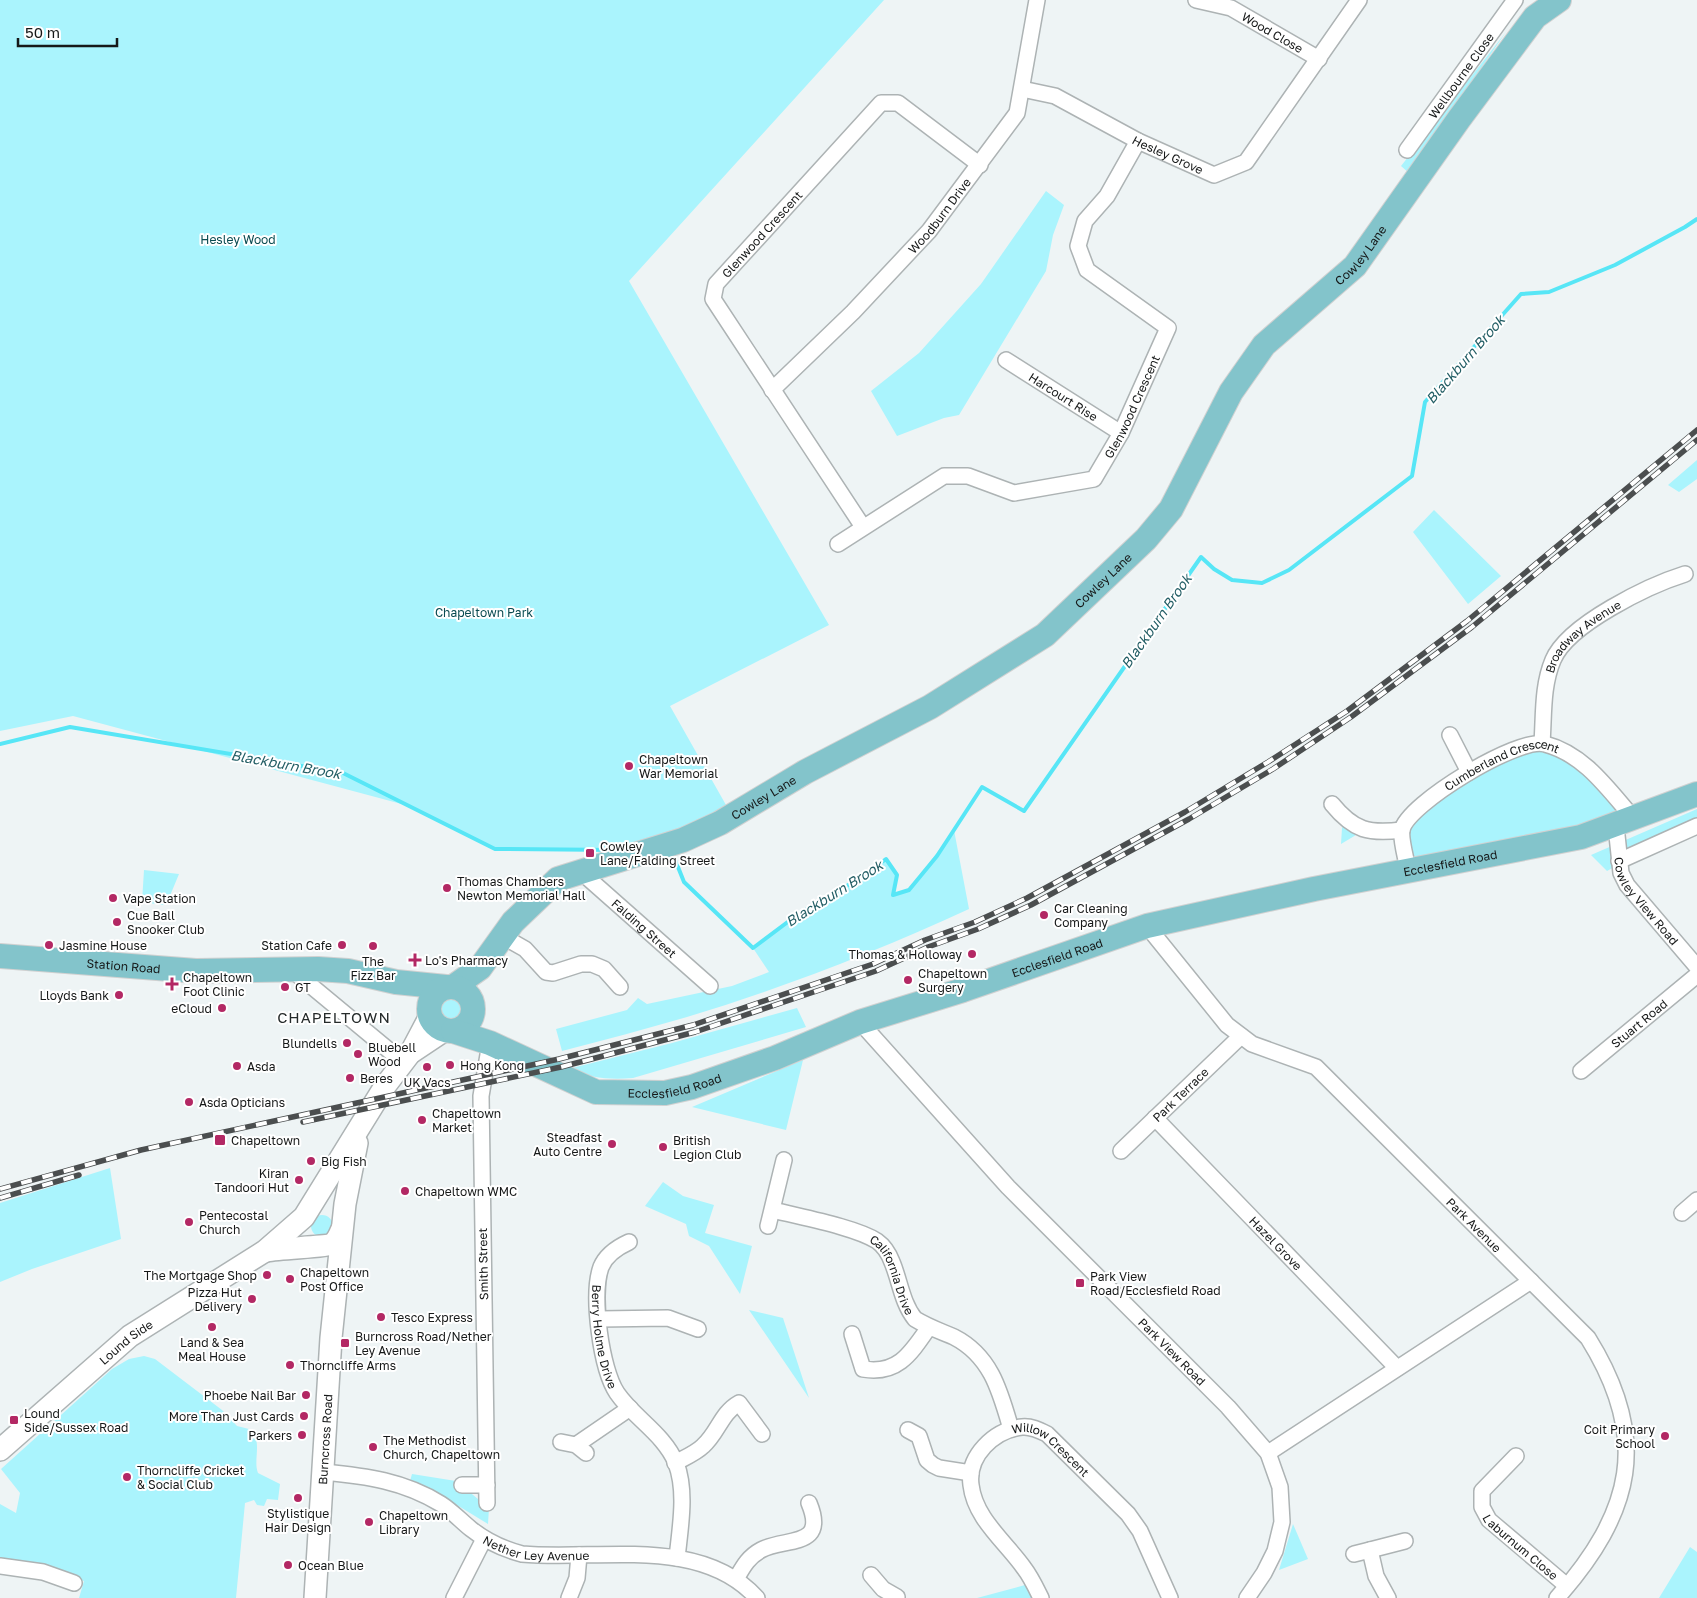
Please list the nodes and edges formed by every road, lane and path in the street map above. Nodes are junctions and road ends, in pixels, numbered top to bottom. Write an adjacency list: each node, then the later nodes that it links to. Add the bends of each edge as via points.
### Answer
1 (1037, 0): 8 (street, Woodburn Drive)
2 (1196, 0): 7 (street, Wood Close, via 1231,8)
3 (1359, 0): 7 (street, Hesley Grove)
4 (1514, 0): 6 (street); 10 (street, Wellbourne Close)
5 (1559, 0): 6 (main road, Cowley Lane)
6 (1535, 17): 27 (main road, Cowley Lane, via 1355,266 1264,345 1231,392 1171,509 1146,539 1044,634 930,706 806,772 720,823 683,840)
7 (1319, 59): 9 (street, Hesley Grove, via 1246,162 1214,175)
8 (1022, 89): 9 (street, Hesley Grove, via 1055,96); 11 (street, Woodburn Drive, via 1016,113)
9 (1138, 141): 14 (street, Glenwood Crescent, via 1107,196 1085,221 1078,246 1087,270 1168,328)
10 (1407, 150)
11 (980, 165): 13 (street, Woodburn Drive, via 928,231 853,312); 13 (street, Glenwood Crescent, via 898,103 881,103 716,284 713,299)
12 (1006, 360): 14 (street, Harcourt Rise)
13 (772, 390): 15 (street, Glenwood Crescent)
14 (1121, 433): 15 (street, Glenwood Crescent, via 1094,479 1014,493 968,476 944,476)
15 (863, 527): 16 (street, Glenwood Crescent)
16 (838, 544)
17 (1686, 574): 19 (street, Broadway Avenue, via 1661,582 1621,602 1578,630 1554,657 1545,683)
18 (1448, 732): 20 (street)
19 (1542, 743): 20 (street, Cumberland Crescent, via 1512,749); 23 (street, Cumberland Crescent, via 1571,753 1603,782)
20 (1468, 772): 25 (street, Cumberland Crescent, via 1411,813)
21 (1697, 794): 23 (main road, Ecclesfield Road)
22 (1332, 804): 25 (street, via 1345,820 1368,831)
23 (1625, 822): 26 (street, Cowley View Road); 28 (main road, Ecclesfield Road, via 1581,838)
24 (1697, 826): 26 (street)
25 (1402, 830): 28 (street)
26 (1619, 861): 32 (street, Cowley View Road, via 1628,885)
27 (580, 871): 30 (main road, Cowley Lane, via 558,879 526,908); 37 (street, Falding Street)
28 (1408, 871): 29 (main road, Ecclesfield Road)
29 (1147, 926): 42 (main road, Ecclesfield Road); 43 (street, Park Avenue, via 1227,1024)
30 (502, 936): 33 (main road, Cowley Lane); 39 (street, via 525,949 546,972 592,964 604,969)
31 (0, 956): 34 (main road, Station Road, via 196,971)
32 (1697, 967)
33 (480, 968): 38 (main road, Cowley Lane); 40 (main road, Cowley Lane)
34 (292, 970): 36 (main road, Station Road, via 348,971); 45 (street)
35 (1697, 975): 46 (street, Stuart Road)
36 (396, 982): 38 (main road, Station Road); 41 (main road, Station Road, via 415,994)
37 (710, 986)
38 (450, 987): 40 (main road, via 466,993); 41 (main road, via 434,995)
39 (620, 987)
40 (473, 1009): 41 (main road, via 466,1025); 44 (main road)
41 (439, 1021): 44 (main road, Ecclesfield Road); 45 (main road)
42 (860, 1022): 44 (main road, Ecclesfield Road, via 775,1058 692,1087 663,1093 596,1092); 73 (street, Park View Road, via 1008,1187 1228,1407)
43 (1241, 1036): 47 (street, Park Terrace); 60 (street, Park Avenue, via 1252,1044 1316,1067)
44 (490, 1043): 79 (street, Smith Street, via 481,1096)
45 (407, 1057): 48 (main road, Lound Side)
46 (1581, 1071)
47 (1155, 1118): 49 (street, Park Terrace); 66 (street, Hazel Grove)
48 (360, 1128): 54 (main road, Lound Side); 56 (main road, Lound Side, via 347,1184)
49 (1121, 1151)
50 (784, 1160): 52 (street)
51 (1697, 1200): 53 (street)
52 (773, 1210): 55 (street); 63 (street, California Drive, via 843,1228 877,1241 892,1261 909,1312)
53 (1682, 1213)
54 (306, 1215): 56 (main road, via 319,1206 332,1209 340,1218); 58 (main road, via 302,1230 309,1242); 59 (main road, Lound Side)
55 (768, 1226)
56 (342, 1228): 58 (main road, Lound Side, via 336,1240); 61 (main road, Burncross Road)
57 (629, 1242): 62 (street, Berry Holme Drive, via 609,1255 601,1267 598,1291)
58 (318, 1246): 59 (main road, Lound Side); 61 (main road, Burncross Road, via 330,1251 336,1262)
59 (266, 1251): 72 (main road, Lound Side, via 130,1336)
60 (1531, 1281): 66 (street); 92 (street, Park Avenue, via 1588,1338 1609,1374 1623,1414 1626,1464 1618,1502 1604,1535)
61 (337, 1282): 76 (main road, Burncross Road)
62 (600, 1319): 64 (street, via 668,1318); 67 (street, Berry Holme Drive, via 604,1365 618,1395)
63 (929, 1328): 65 (street, via 910,1354 884,1370 863,1369); 68 (street, California Drive, via 953,1337 982,1358 1000,1390)
64 (698, 1329)
65 (852, 1334)
66 (1397, 1368): 73 (street)
67 (630, 1408): 71 (street); 75 (street, Berry Holme Drive, via 658,1437)
68 (1011, 1429): 77 (street, Willow Crescent, via 984,1446); 100 (street, Willow Crescent, via 1035,1428 1047,1434 1128,1514 1140,1531)
69 (908, 1430): 77 (street, via 919,1436 927,1460 939,1468)
70 (762, 1434): 75 (street, via 738,1403 721,1418 702,1448)
71 (574, 1447)
72 (0, 1450)
73 (1268, 1453): 101 (street, via 1280,1487 1282,1522 1275,1551)
74 (1516, 1456): 92 (street, Laburnum Close, via 1482,1491 1482,1507 1489,1520)
75 (676, 1463): 87 (street, Berry Holme Drive, via 682,1504)
76 (324, 1472): 82 (street, Nether Ley Avenue, via 392,1481 420,1492 443,1505); 95 (main road, Burncross Road)
77 (971, 1473): 99 (street, via 970,1484 979,1510 1026,1569)
78 (462, 1485): 79 (street)
79 (487, 1485): 80 (street, Smith Street)
80 (487, 1504)
81 (809, 1504): 90 (street, via 813,1526 808,1536 798,1542 762,1549 745,1563)
82 (484, 1539): 86 (street, Nether Ley Avenue, via 522,1554); 96 (street)
83 (1405, 1541): 84 (street)
84 (1370, 1550): 85 (street); 102 (street, via 1376,1576)
85 (1354, 1554)
86 (579, 1555): 87 (street, Nether Ley Avenue); 97 (street)
87 (677, 1558): 90 (street, Nether Ley Avenue, via 710,1566)
88 (0, 1566): 91 (street, via 43,1572)
89 (871, 1574): 93 (street)
90 (736, 1579): 98 (street, Nether Ley Avenue)
91 (74, 1583)
92 (1568, 1586): 103 (street, Park Avenue)
93 (880, 1594): 94 (street)
94 (896, 1597)
95 (315, 1598)
96 (454, 1598)
97 (570, 1598)
98 (757, 1598)
99 (1041, 1598)
100 (1170, 1598)
101 (1247, 1598)
102 (1388, 1598)
103 (1557, 1598)

